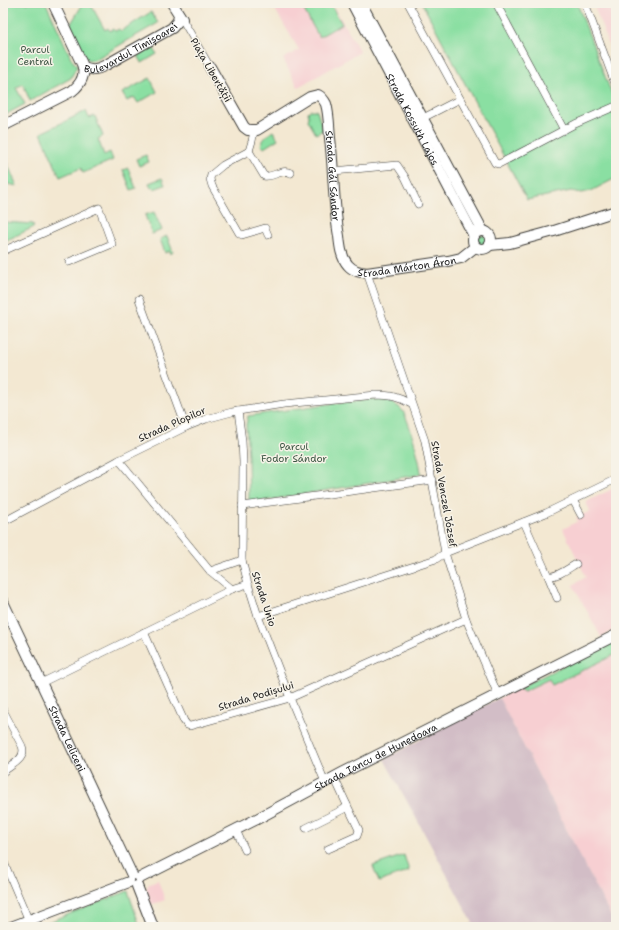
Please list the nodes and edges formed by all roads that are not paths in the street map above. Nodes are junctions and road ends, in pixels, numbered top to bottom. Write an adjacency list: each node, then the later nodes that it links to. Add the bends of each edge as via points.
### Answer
1 (53, 3): 10 (street)
2 (172, 3): 8 (street, Piața Libertății)
3 (352, 3): 9 (street, Strada Kossuth Lajos)
4 (361, 3): 9 (street, Strada Kossuth Lajos)
5 (408, 3): 14 (street)
6 (496, 3): 18 (street)
7 (585, 3): 12 (street)
8 (180, 17): 10 (street, Bulevardul Timișoarei, via 172,28 99,69); 11 (street, Piața Libertății)
9 (382, 50): 16 (street, Strada Kossuth Lajos); 27 (street, Strada Kossuth Lajos)
10 (83, 67): 17 (street, Bulevardul Timișoarei, via 83,77 75,89)
11 (210, 67): 19 (street, Piața Libertății, via 244,127)
12 (613, 70): 13 (street)
13 (616, 86)
14 (460, 98): 16 (street); 18 (street, via 496,164)
15 (616, 106): 18 (street)
16 (423, 118): 26 (street, Strada Kossuth Lajos)
17 (3, 126)
18 (564, 130)
19 (254, 131): 20 (street); 21 (street, Strada Gál Sándor, via 310,97 321,97 326,105)
20 (249, 151): 22 (street, via 264,176 281,171); 25 (street, via 211,175 211,182 242,235 265,228)
21 (334, 171): 23 (street, via 397,165); 29 (street, Strada Gál Sándor, via 335,205)
22 (291, 173)
23 (418, 204)
24 (616, 211): 26 (street, via 522,239)
25 (268, 235)
26 (488, 237): 27 (street, Strada Márton Áron, via 478,232); 27 (street, via 486,249 483,250 479,249)
27 (474, 241): 31 (street, Strada Márton Áron, via 465,255 458,259)
28 (3, 251): 30 (street, via 98,208 112,244)
29 (342, 255): 31 (street, Strada Márton Áron, via 350,267)
30 (69, 262)
31 (367, 273): 33 (street, Strada Venczel József)
32 (140, 299): 35 (street)
33 (411, 404): 34 (street, Strada Plopilor, via 390,395 376,395); 38 (street, Strada Venczel József, via 425,441)
34 (238, 411): 35 (street, Strada Plopilor); 40 (street, Strada Unio, via 243,462)
35 (186, 427): 36 (street, Strada Plopilor)
36 (118, 460): 42 (street, Strada Plopilor); 47 (street)
37 (616, 479): 39 (street)
38 (433, 480): 40 (street); 44 (street, Strada Venczel József)
39 (574, 500): 41 (street); 43 (street)
40 (242, 506): 45 (street, Strada Unio)
41 (581, 515)
42 (3, 522)
43 (524, 522): 44 (street); 48 (street)
44 (445, 553): 53 (street, via 436,559); 54 (street, Strada Venczel József)
45 (242, 560): 47 (street); 49 (street, Strada Unio)
46 (576, 564): 48 (street, via 555,576)
47 (210, 571): 50 (street)
48 (548, 576): 51 (street)
49 (248, 584): 50 (street); 53 (street, Strada Unio)
50 (232, 588): 55 (street)
51 (557, 598)
52 (3, 602): 57 (street, Strada Leliceni)
53 (258, 616): 59 (street, Strada Unio)
54 (466, 619): 58 (street, Strada Venczel József); 59 (street, Strada Podișului)
55 (144, 632): 57 (street); 59 (street, Strada Podișului, via 187,725 194,726)
56 (615, 637): 58 (street, Strada Iancu de Hunedoara)
57 (41, 683): 69 (street, Strada Leliceni)
58 (498, 695): 62 (street, Strada Iancu de Hunedoara)
59 (290, 698): 62 (street, Strada Unio)
60 (3, 710): 61 (street, via 24,753 22,758)
61 (3, 772)
62 (330, 779): 63 (street, Strada Unio); 65 (street, Strada Iancu de Hunedoara)
63 (347, 805): 64 (street, via 344,809); 66 (street, Strada Unio, via 359,830 357,836)
64 (306, 828)
65 (236, 830): 67 (street); 69 (street, Strada Iancu de Hunedoara)
66 (328, 849)
67 (245, 850)
68 (3, 860): 70 (street)
69 (135, 880): 70 (street, Strada Iancu de Hunedoara); 72 (street, Strada Leliceni)
70 (29, 921): 71 (street, Strada Iancu de Hunedoara)
71 (11, 927)
72 (153, 927)

